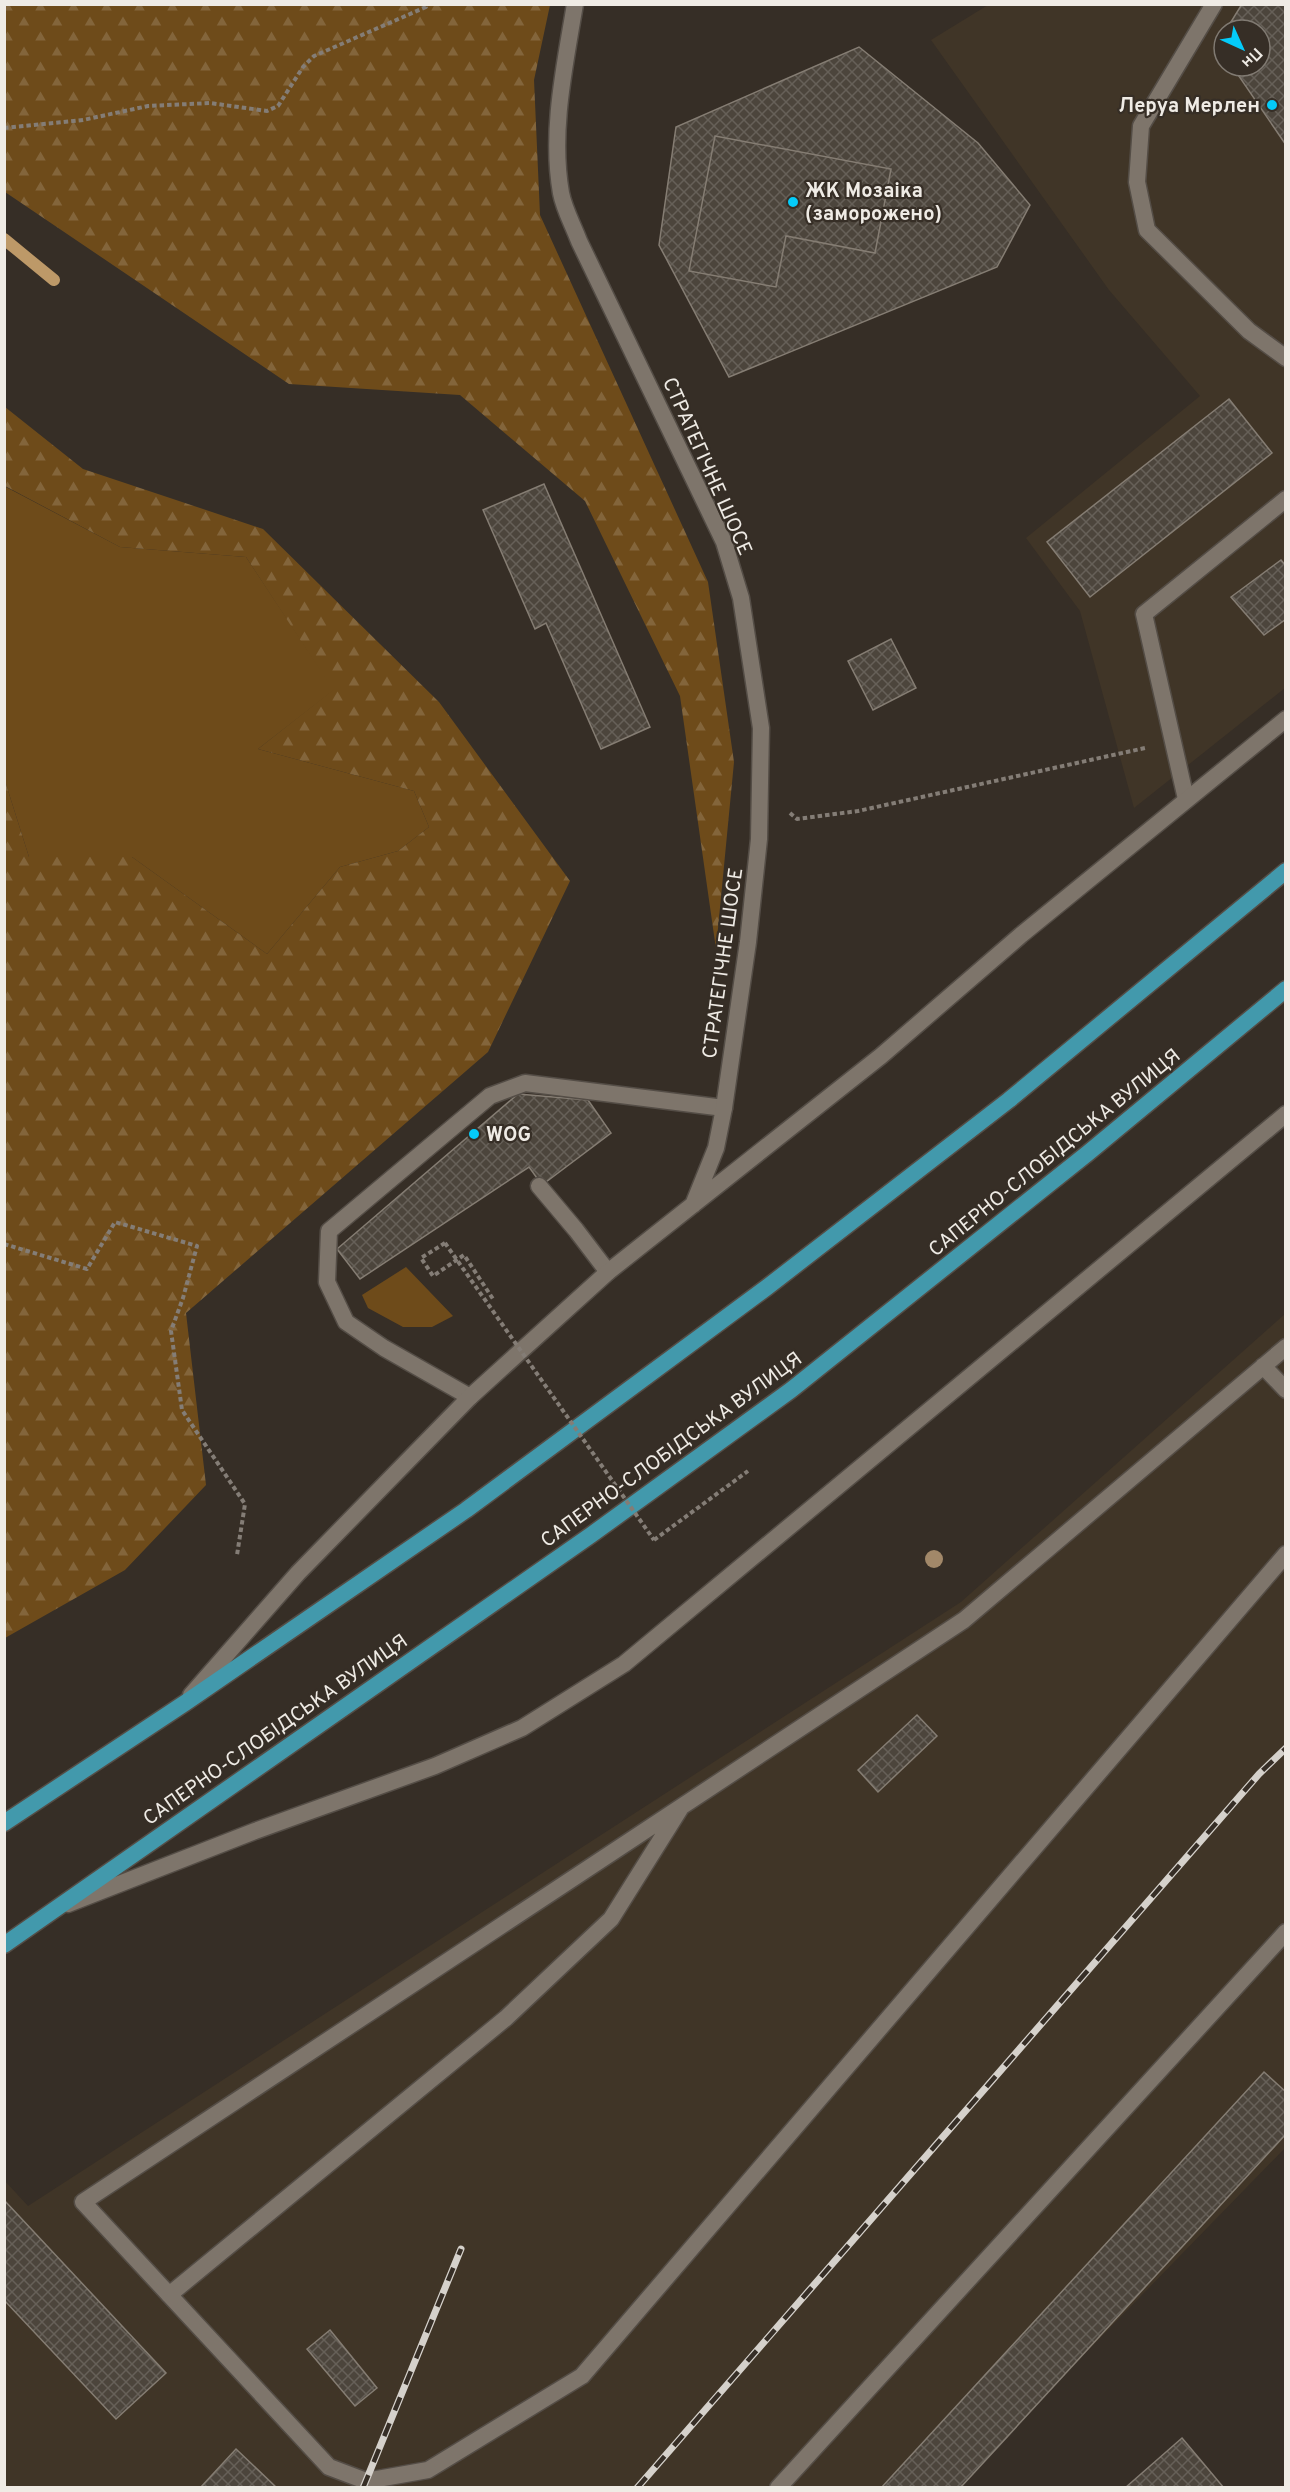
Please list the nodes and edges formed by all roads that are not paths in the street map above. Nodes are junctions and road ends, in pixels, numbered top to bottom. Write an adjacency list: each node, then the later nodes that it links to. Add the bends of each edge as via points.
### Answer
1 (576, 4): 9 (street, СТРАТЕГІЧНЕ ШОСЕ, via 562,85 558,150 561,194 579,241 724,542 741,598 761,728 759,839)
2 (1214, 4): 3 (street, via 1142,126 1137,182 1147,230 1249,331)
3 (1286, 358)
4 (1286, 499): 6 (street, via 1144,614)
5 (1286, 719): 6 (street)
6 (1186, 799): 12 (street, via 881,1056)
7 (1286, 871): 19 (main road, via 1009,1100 766,1288 466,1510)
8 (1286, 989): 22 (main road, САПЕРНО-СЛОБІДСЬКА ВУЛИЦЯ, via 791,1390 591,1535)
9 (724, 1108): 12 (street, СТРАТЕГІЧНЕ ШОСЕ, via 716,1148); 17 (street, via 579,1094 525,1083 490,1096 329,1231 327,1282 346,1322)
10 (1286, 1113): 22 (street, САПЕРНО-СЛОБІДСЬКА ВУЛИЦЯ, via 624,1664 522,1728 446,1761)
11 (539, 1186): 13 (street)
12 (693, 1207): 13 (street)
13 (608, 1272): 17 (street)
14 (1286, 1347): 15 (street)
15 (1263, 1366): 16 (street); 20 (street, via 964,1620)
16 (1286, 1390)
17 (470, 1397): 19 (street, via 298,1573)
18 (1286, 1554): 25 (street, via 582,2376 428,2470 366,2481 329,2467)
19 (185, 1703): 21 (main road)
20 (683, 1805): 25 (street, via 611,1919 506,2018); 25 (street, via 83,2202)
21 (4, 1823)
22 (56, 1909): 24 (main road, САПЕРНО-СЛОБІДСЬКА ВУЛИЦЯ)
23 (1286, 1932): 26 (street)
24 (4, 1945)
25 (169, 2295)
26 (778, 2487)

